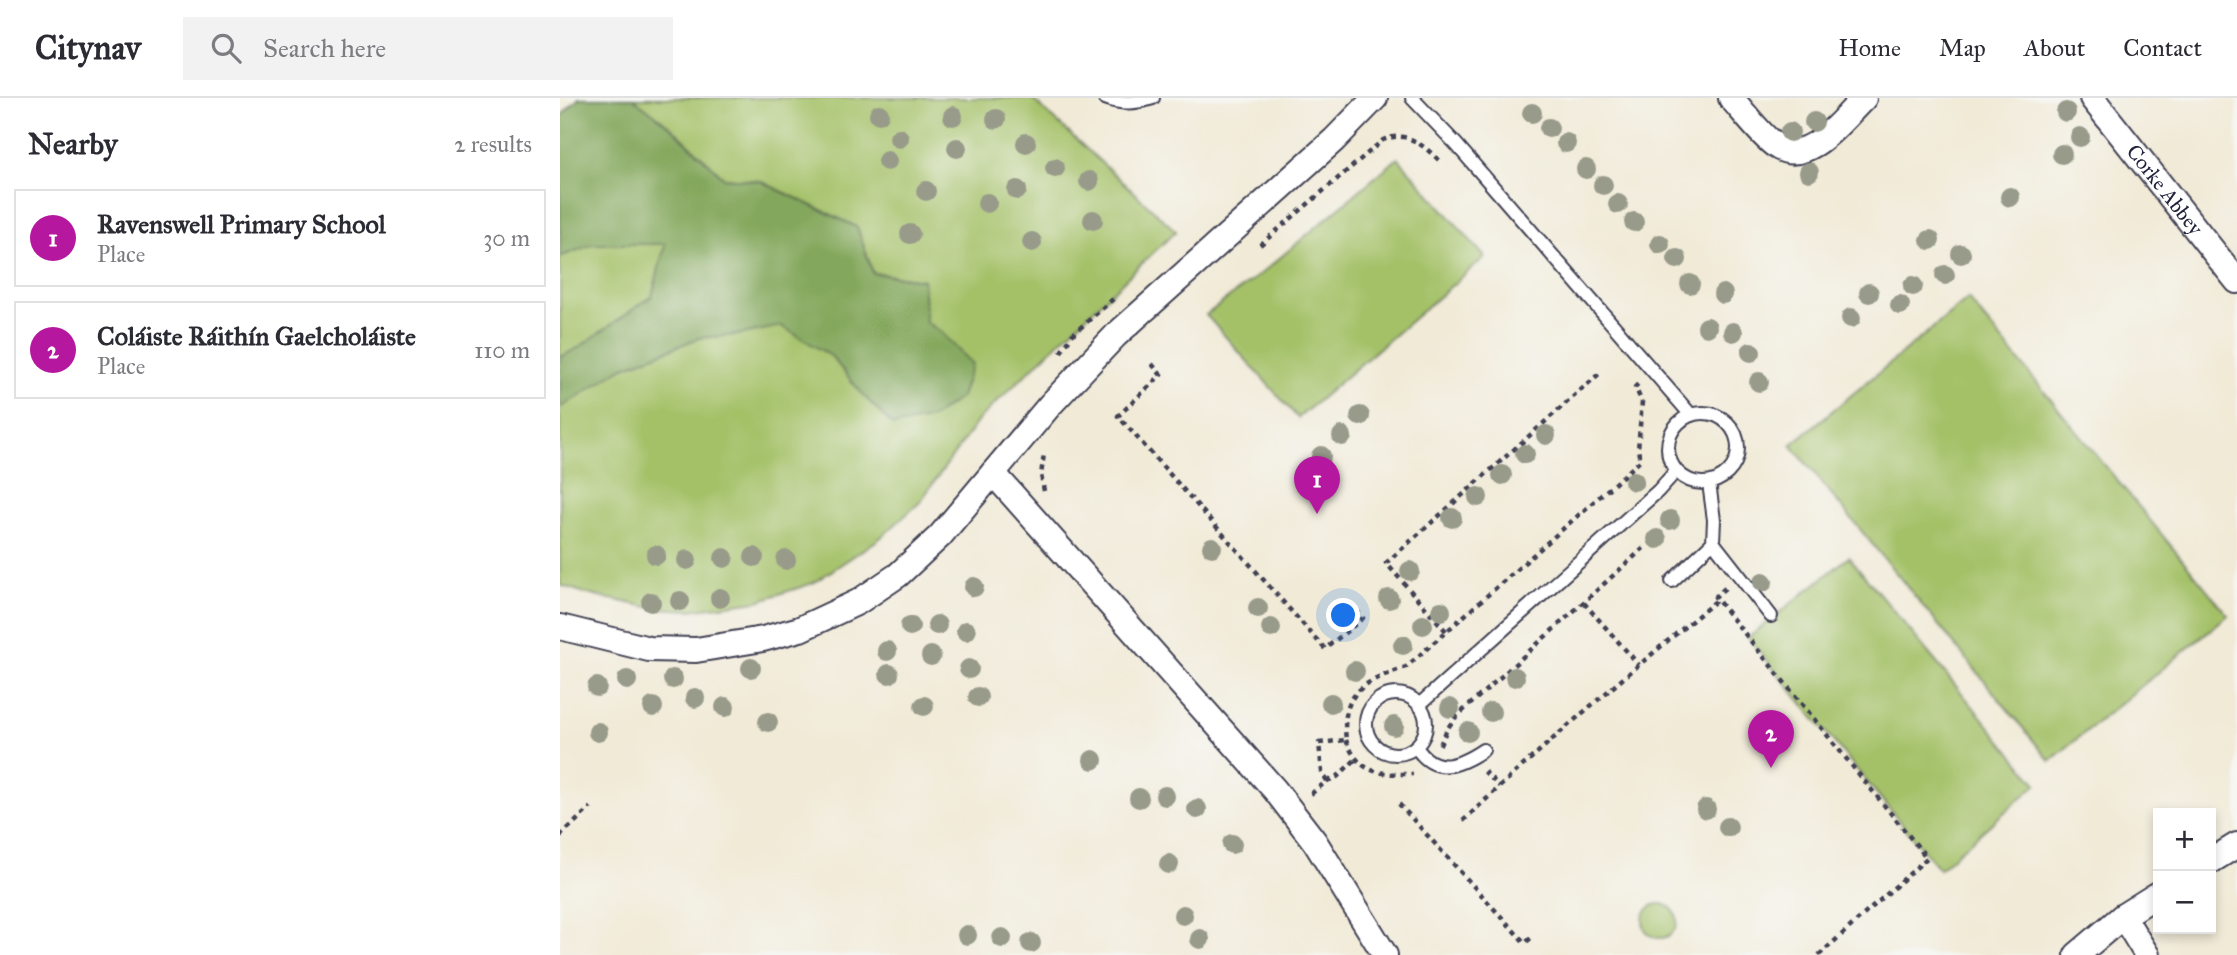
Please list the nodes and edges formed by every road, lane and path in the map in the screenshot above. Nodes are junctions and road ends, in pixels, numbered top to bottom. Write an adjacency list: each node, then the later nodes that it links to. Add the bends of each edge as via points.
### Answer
1 (1105, 98): 2 (lane, via 1135,103)
2 (1153, 98)
3 (1375, 98): 19 (street, via 1116,335)
4 (1412, 98): 14 (lane)
5 (1731, 98): 6 (street, via 1776,146 1797,152 1817,144)
6 (1864, 98)
7 (2092, 98): 10 (street, Corke Abbey)
8 (1439, 160): 9 (path, via 1414,139 1394,135 1383,140)
9 (1255, 249)
10 (2237, 281)
11 (1116, 296): 12 (path, via 1072,335)
12 (1058, 357)
13 (1152, 364): 28 (path, via 1161,375 1118,416 1325,649 1363,618)
14 (1653, 369): 16 (lane); 31 (path, via 1635,387 1642,402 1640,461)
15 (1600, 373): 31 (path, via 1386,563)
16 (1691, 415): 18 (lane, via 1681,420 1668,439 1667,451); 20 (lane, via 1714,415 1732,429 1737,440 1735,462 1720,479)
17 (1045, 450): 21 (path, via 1041,475)
18 (1676, 471): 20 (lane, via 1696,483); 33 (lane)
19 (993, 473): 30 (street, via 940,536 898,575 858,602 800,629 696,650 649,649); 49 (street, via 1275,790 1315,842)
20 (1709, 483): 22 (lane)
21 (1048, 498)
22 (1713, 542): 24 (lane); 25 (lane)
23 (1646, 546): 27 (path)
24 (1739, 575): 26 (path); 29 (lane)
25 (1672, 581)
26 (1717, 600): 32 (path); 50 (path, via 1927,858)
27 (1584, 603): 32 (path); 37 (path, via 1451,722)
28 (1358, 612)
29 (1771, 616)
30 (560, 626)
31 (1446, 631): 38 (path, via 1406,667 1371,681 1356,693 1345,717 1346,740 1319,743)
32 (1639, 665): 42 (path)
33 (1419, 705): 34 (lane, via 1426,730); 34 (lane, via 1402,695 1382,698 1366,721 1370,740 1384,752 1402,754)
34 (1416, 747): 37 (lane)
35 (1483, 750): 37 (lane, via 1459,764)
36 (1356, 760): 39 (path)
37 (1432, 762)
38 (1322, 772)
39 (1327, 780)
40 (1399, 804): 48 (path, via 1525,943)
41 (591, 807): 43 (path)
42 (1464, 821)
43 (560, 836)
44 (2237, 845): 45 (street)
45 (2216, 858)
46 (2153, 897): 47 (street)
47 (2123, 916): 51 (street); 52 (street)
48 (1531, 939)
49 (1385, 955)
50 (1819, 955)
51 (2077, 955)
52 (2147, 955)

